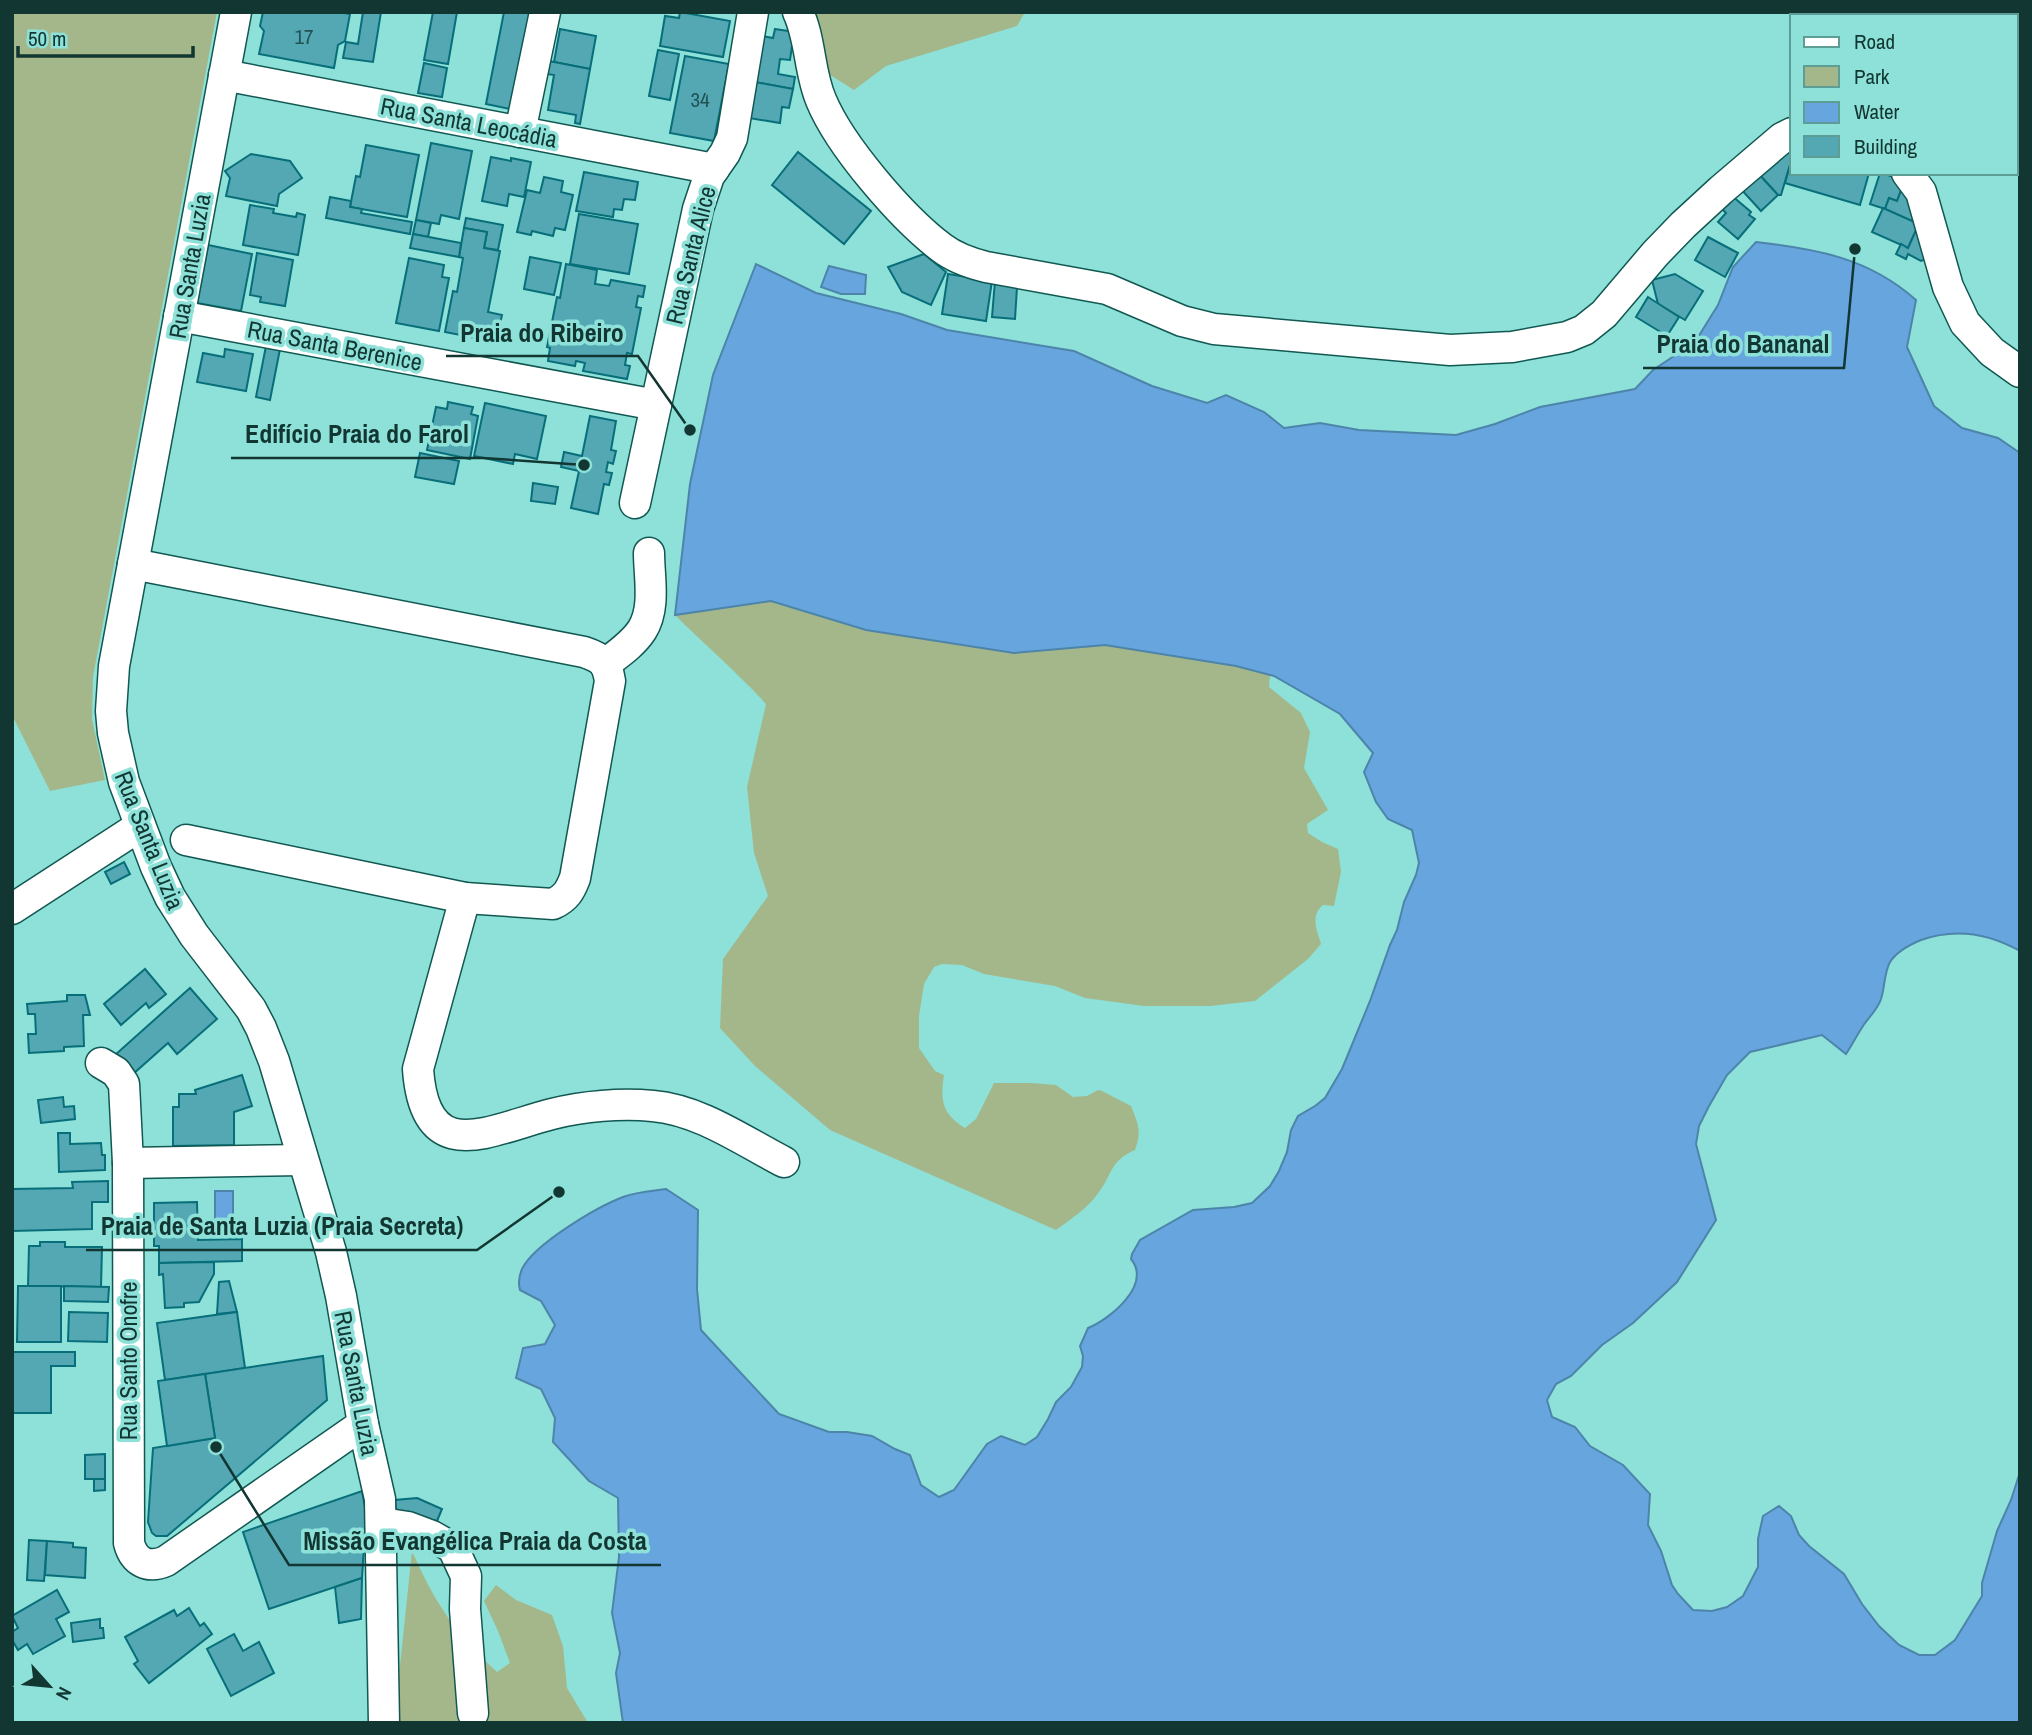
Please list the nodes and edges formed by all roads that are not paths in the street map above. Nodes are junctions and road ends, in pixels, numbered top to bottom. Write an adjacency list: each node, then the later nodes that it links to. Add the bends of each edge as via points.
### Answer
1 (236, 12): 5 (street, Rua Santa Luzia)
2 (545, 12): 6 (street)
3 (753, 12): 8 (street, Rua Santa Alice, via 732,138)
4 (798, 12): 7 (street, via 816,85 832,123 874,180 942,248 986,267 1107,289 1182,321 1214,329 1440,350 1567,337 1604,314 1683,225)
5 (224, 75): 6 (street, Rua Santa Leocádia); 10 (street, Rua Santa Luzia)
6 (520, 132): 8 (street, Rua Santa Leocádia)
7 (1790, 134)
8 (714, 169): 12 (street, Rua Santa Alice, via 703,189 691,235)
9 (1908, 175): 11 (street, via 1921,192 1948,287 1965,323 1992,352)
10 (179, 316): 12 (street, Rua Santa Berenice); 15 (street, Rua Santa Luzia)
11 (2020, 372)
12 (656, 405): 13 (street, Rua Santa Alice)
13 (635, 503)
14 (649, 553): 16 (street, via 650,610 628,646)
15 (134, 564): 16 (street, via 584,652); 17 (street, Rua Santa Luzia, via 114,666 111,711 117,758)
16 (605, 664): 19 (street, via 610,681 570,891 553,904)
17 (140, 826): 20 (street); 22 (street, Rua Santa Luzia, via 181,917 261,1028)
18 (186, 840): 19 (street)
19 (465, 898): 23 (street, via 418,1069 426,1111 438,1125 453,1134 471,1136 553,1113 652,1105 701,1118)
20 (12, 909)
21 (101, 1063): 24 (street, Rua Santo Onofre, via 124,1084)
22 (302, 1160): 24 (street); 25 (street, Rua Santa Luzia, via 331,1252)
23 (785, 1162)
24 (128, 1163): 25 (street, Rua Santo Onofre, via 129,1543 136,1558 143,1563 166,1562)
25 (363, 1424): 26 (street, Rua Santa Luzia)
26 (382, 1523): 27 (street, via 408,1527 453,1548 466,1576); 28 (street, Rua Santa Luzia)
27 (473, 1713)
28 (384, 1723)

